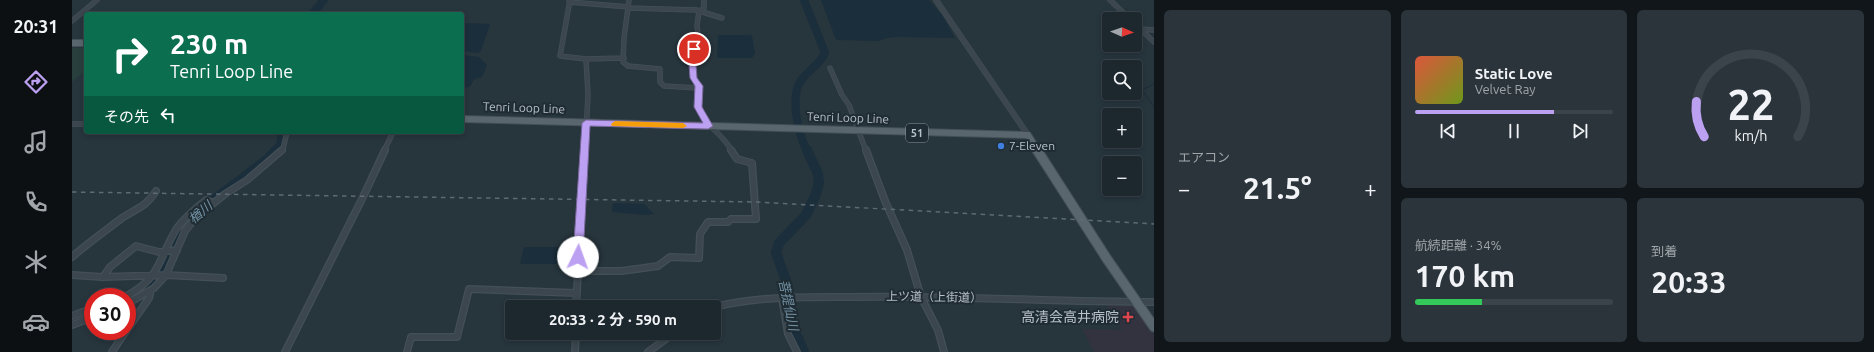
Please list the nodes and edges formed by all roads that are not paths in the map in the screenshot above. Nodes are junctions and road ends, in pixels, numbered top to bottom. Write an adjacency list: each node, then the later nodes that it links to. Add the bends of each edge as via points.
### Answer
1 (96, 0): 11 (street)
2 (629, 0): 7 (street)
3 (704, 0): 8 (street, via 704,8)
4 (936, 0): 30 (street)
5 (1110, 0): 9 (street)
6 (569, 1): 7 (street); 19 (street, via 560,56)
7 (629, 7): 8 (street); 18 (street)
8 (699, 11): 10 (street); 21 (street, via 697,26 700,48 692,52 694,78)
9 (1123, 12)
10 (722, 18)
11 (72, 21)
12 (1142, 29): 14 (street)
13 (1142, 30): 15 (street)
14 (1154, 30)
15 (1154, 42)
16 (72, 43): 17 (main road)
17 (84, 43)
18 (624, 58): 19 (street); 21 (street, via 623,62 628,66 660,69 660,82 664,86)
19 (586, 59): 23 (street)
20 (830, 68): 27 (street)
21 (698, 88): 26 (street, via 698,107)
22 (464, 119): 23 (main road, Tenri Loop Line / 51)
23 (586, 123): 26 (main road, Tenri Loop Line / 51); 36 (street)
24 (72, 124): 25 (street)
25 (84, 124)
26 (708, 126): 27 (main road, Tenri Loop Line / 51); 36 (street, via 726,142 737,160 752,163 756,220 731,219 728,222 708,222 701,229 698,242 699,258 670,257 658,266 636,270)
27 (860, 131): 30 (main road, Tenri Loop Line / 51); 45 (street, via 885,201 907,250)
28 (287, 134): 32 (street, via 283,149 279,153 247,180)
29 (392, 134): 62 (street)
30 (1028, 135): 49 (main road, via 1107,259)
31 (156, 191): 35 (street, via 148,203 134,210)
32 (213, 203): 33 (street, via 196,217 185,231); 34 (street, via 206,200 183,221)
33 (177, 250): 34 (street); 39 (street)
34 (166, 252): 38 (street); 40 (street, via 136,246 110,267)
35 (72, 257)
36 (577, 271): 44 (street)
37 (72, 275): 40 (street)
38 (154, 276): 39 (street); 40 (street); 43 (street)
39 (164, 276): 41 (street); 42 (street)
40 (103, 277)
41 (223, 278)
42 (150, 290): 47 (street); 54 (street, via 149,298)
43 (136, 291)
44 (576, 293): 48 (street); 63 (street, via 469,289 457,337 411,337)
45 (921, 297): 46 (street, 上ツ道（上街道）); 49 (street, 上ツ道（上街道）); 67 (street, via 938,330)
46 (782, 298): 51 (street, 上ツ道（上街道）); 66 (street, via 788,334)
47 (136, 299)
48 (576, 300)
49 (1138, 302): 50 (street, 上ツ道（上街道）); 57 (main road)
50 (1154, 302)
51 (721, 305)
52 (84, 311): 53 (street)
53 (72, 316)
54 (136, 318)
55 (84, 320): 56 (street)
56 (72, 325)
57 (1154, 327)
58 (121, 340): 61 (street)
59 (576, 340): 64 (street)
60 (664, 340): 65 (street)
61 (112, 352)
62 (285, 352)
63 (407, 352)
64 (575, 352)
65 (648, 352)
66 (797, 352)
67 (944, 352)

